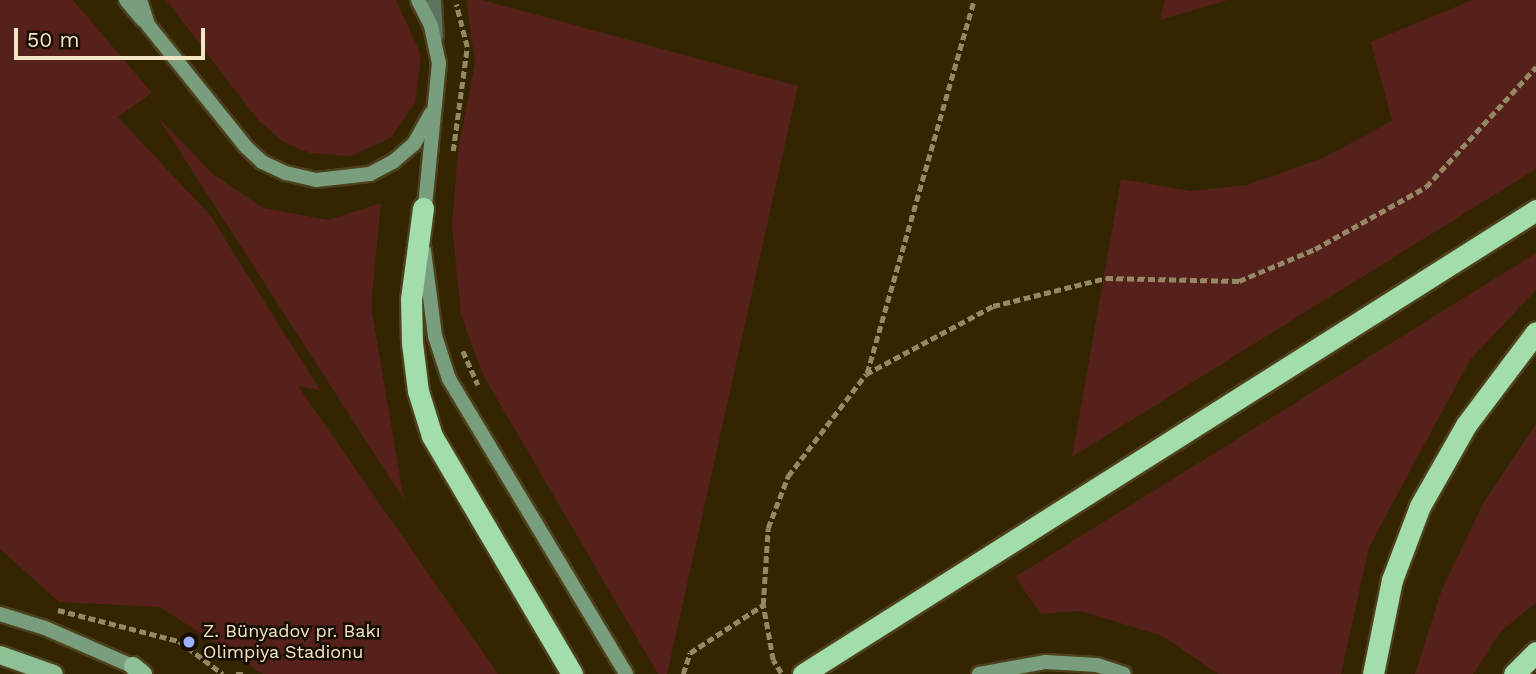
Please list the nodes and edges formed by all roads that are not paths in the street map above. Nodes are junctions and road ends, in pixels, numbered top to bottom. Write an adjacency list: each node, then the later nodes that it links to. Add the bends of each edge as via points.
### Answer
1 (126, 0): 5 (main road)
2 (140, 0): 5 (main road)
3 (418, 0): 6 (main road)
4 (434, 0): 6 (lane)
5 (148, 25): 7 (main road, via 262,162 316,180 370,174 393,163 426,126)
6 (436, 45): 7 (main road)
7 (438, 81): 8 (main road)
8 (424, 208): 16 (highway, via 411,299 418,391 428,425 460,492); 17 (main road, via 426,289 449,379)
9 (1536, 210): 18 (highway)
10 (1536, 331): 21 (highway, via 1466,425 1420,506 1392,580)
11 (0, 614): 14 (main road, via 45,628)
12 (1536, 652): 22 (highway)
13 (0, 655): 15 (main road)
14 (141, 671)
15 (54, 674)
16 (572, 674)
17 (626, 674)
18 (803, 674)
19 (979, 674): 20 (main road, via 1046,662 1097,665)
20 (1124, 674)
21 (1373, 674)
22 (1514, 674)

